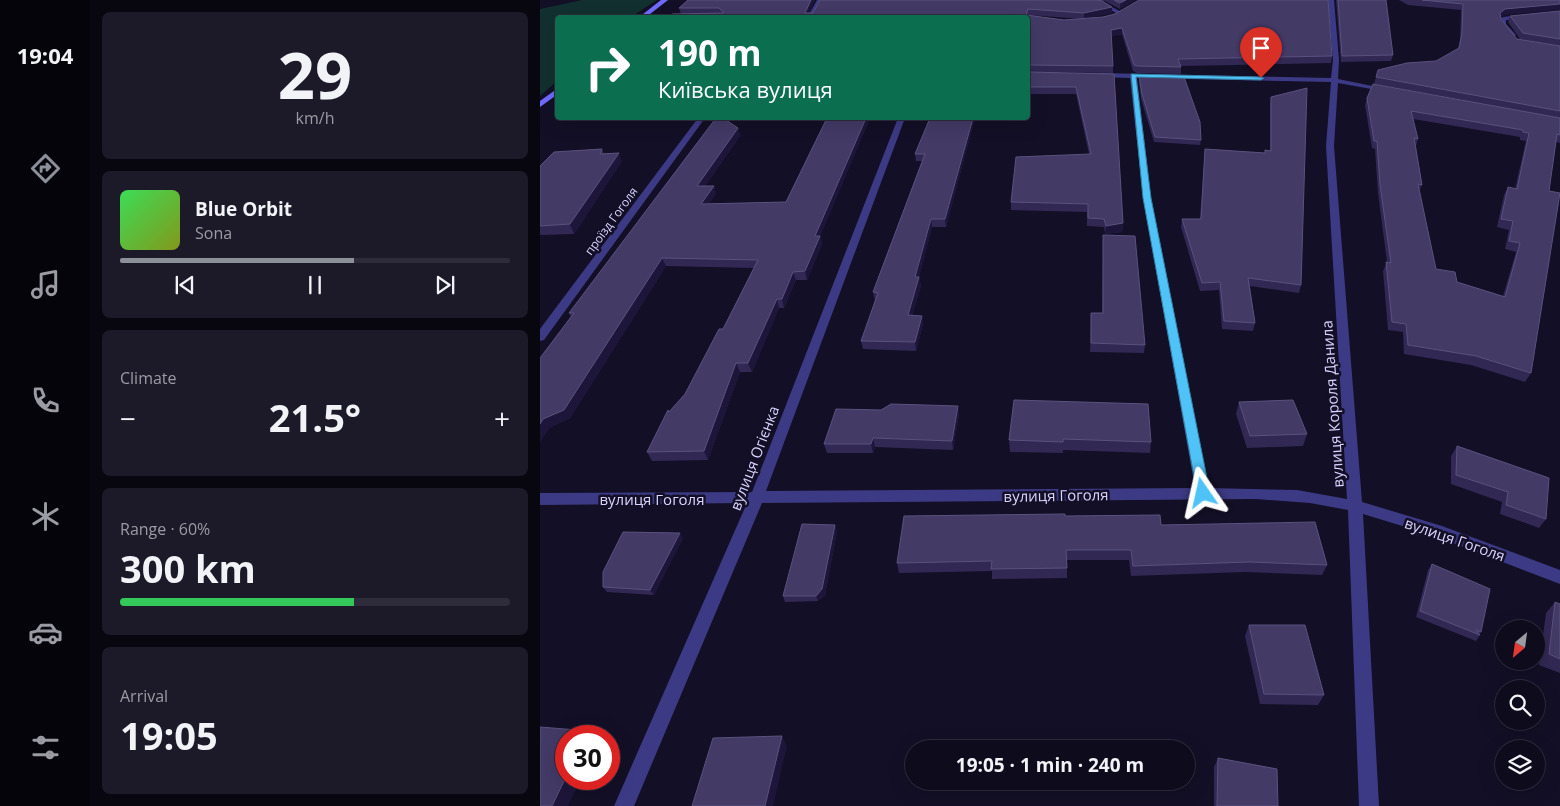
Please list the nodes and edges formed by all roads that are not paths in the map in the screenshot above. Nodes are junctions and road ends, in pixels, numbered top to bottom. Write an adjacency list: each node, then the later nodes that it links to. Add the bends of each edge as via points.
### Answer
1 (665, 0): 8 (street)
2 (820, 0): 9 (street)
3 (1077, 0): 6 (street, via 1103,4)
4 (1332, 0): 14 (street, вулиця Короля Данила, via 1336,51)
5 (1126, 10): 6 (street)
6 (1120, 13): 10 (street)
7 (1560, 13): 11 (street, via 1503,19)
8 (644, 15)
9 (812, 15)
10 (1095, 21)
11 (1518, 43)
12 (1095, 75): 13 (street)
13 (1133, 75): 14 (street); 21 (street, via 1147,198)
14 (1334, 80): 16 (street); 24 (street, вулиця Короля Данила, via 1330,146)
15 (555, 92): 17 (street)
16 (1400, 92)
17 (540, 105)
18 (700, 120): 20 (street, проїзд Гоголя)
19 (900, 120): 23 (street, вулиця Огієнка)
20 (540, 337)
21 (1203, 493): 23 (street, вулиця Гоголя); 24 (street, вулиця Гоголя, via 1308,497)
22 (540, 499): 23 (street, вулиця Гоголя)
23 (756, 499): 26 (street, вулиця Огієнка)
24 (1355, 505): 25 (street, вулиця Гоголя, via 1464,540); 27 (street, вулиця Короля Данила)
25 (1560, 577)
26 (624, 806)
27 (1369, 806)

